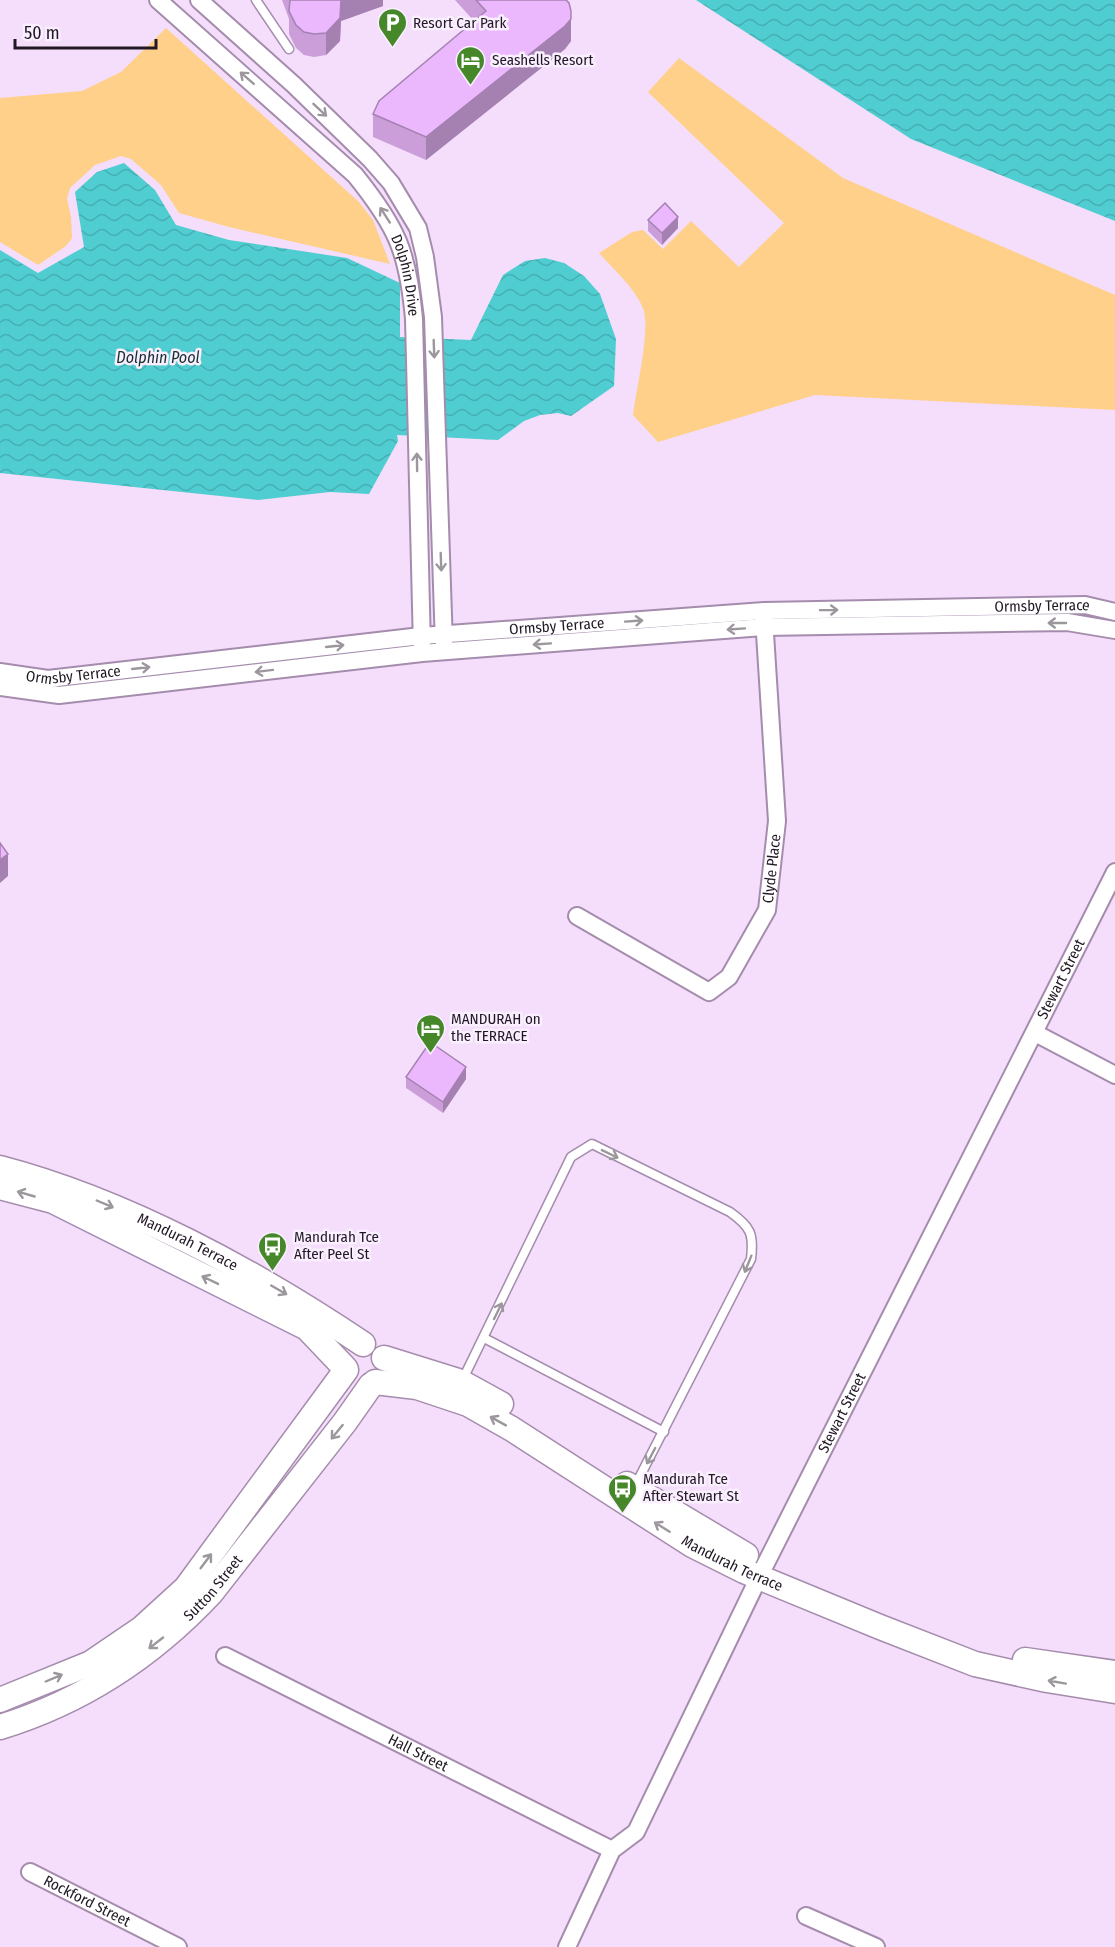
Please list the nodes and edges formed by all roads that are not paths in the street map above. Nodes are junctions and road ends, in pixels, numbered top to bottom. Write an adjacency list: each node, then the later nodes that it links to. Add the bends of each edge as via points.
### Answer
1 (158, 0): 9 (street, Dolphin Drive, one-way to 1, via 411,289 402,246 379,205 355,176)
2 (199, 0): 8 (street, Dolphin Drive, one-way to 8, via 345,134 391,183 417,228 431,291)
3 (256, 0): 4 (lane)
4 (288, 49)
5 (1115, 612): 6 (street, Ormsby Terrace, one-way to 5, via 1085,605)
6 (764, 619): 7 (street, Ormsby Terrace, one-way to 6, via 1066,622); 8 (street, Ormsby Terrace); 13 (street, Clyde Place, via 777,821 768,910 729,976 709,992)
7 (1115, 630)
8 (444, 643): 9 (street, Ormsby Terrace)
9 (422, 645): 10 (street, Ormsby Terrace, one-way to 9, via 48,679); 11 (street, Ormsby Terrace, one-way to 11, via 59,695)
10 (0, 672)
11 (0, 687)
12 (1115, 872): 14 (street, Stewart Street)
13 (577, 916)
14 (1035, 1033): 15 (street); 26 (street, Stewart Street)
15 (1115, 1075)
16 (0, 1168): 19 (main road, Mandurah Terrace, one-way to 19, via 51,1181 243,1270)
17 (0, 1187): 21 (main road, Mandurah Terrace, one-way to 17, via 307,1328 52,1202)
18 (484, 1338): 22 (lane); 24 (lane); 24 (lane, one-way to 24, via 571,1157 581,1149 592,1144 730,1212 742,1220 754,1240 751,1259)
19 (363, 1344): 20 (main road, via 373,1346); 21 (main road, via 348,1354)
20 (384, 1358): 22 (main road, Mandurah Terrace); 23 (main road, via 385,1370)
21 (345, 1369): 23 (main road, via 357,1384); 30 (main road, Sutton Street, one-way to 21, via 91,1663 141,1629 186,1588)
22 (462, 1382): 25 (main road, Mandurah Terrace, via 522,1415)
23 (373, 1383): 26 (main road, Mandurah Terrace, one-way to 23, via 692,1545 468,1404 417,1387); 31 (main road, Sutton Street, one-way to 31, via 211,1593 186,1619 110,1680 69,1702)
24 (664, 1432): 25 (lane, one-way to 25)
25 (634, 1489): 26 (main road, Mandurah Terrace)
26 (763, 1571): 28 (main road, Mandurah Terrace, via 1007,1658); 29 (main road, Mandurah Terrace, one-way to 26, via 975,1664); 32 (street, Stewart Street, via 636,1832)
27 (225, 1656): 32 (street, Hall Street)
28 (1115, 1673)
29 (1115, 1691)
30 (3, 1699): 31 (main road)
31 (8, 1725)
32 (612, 1850): 36 (street, Stewart Street)
33 (30, 1872): 35 (street, Rockford Street)
34 (806, 1916): 37 (street)
35 (178, 1947)
36 (567, 1947)
37 (876, 1947)

